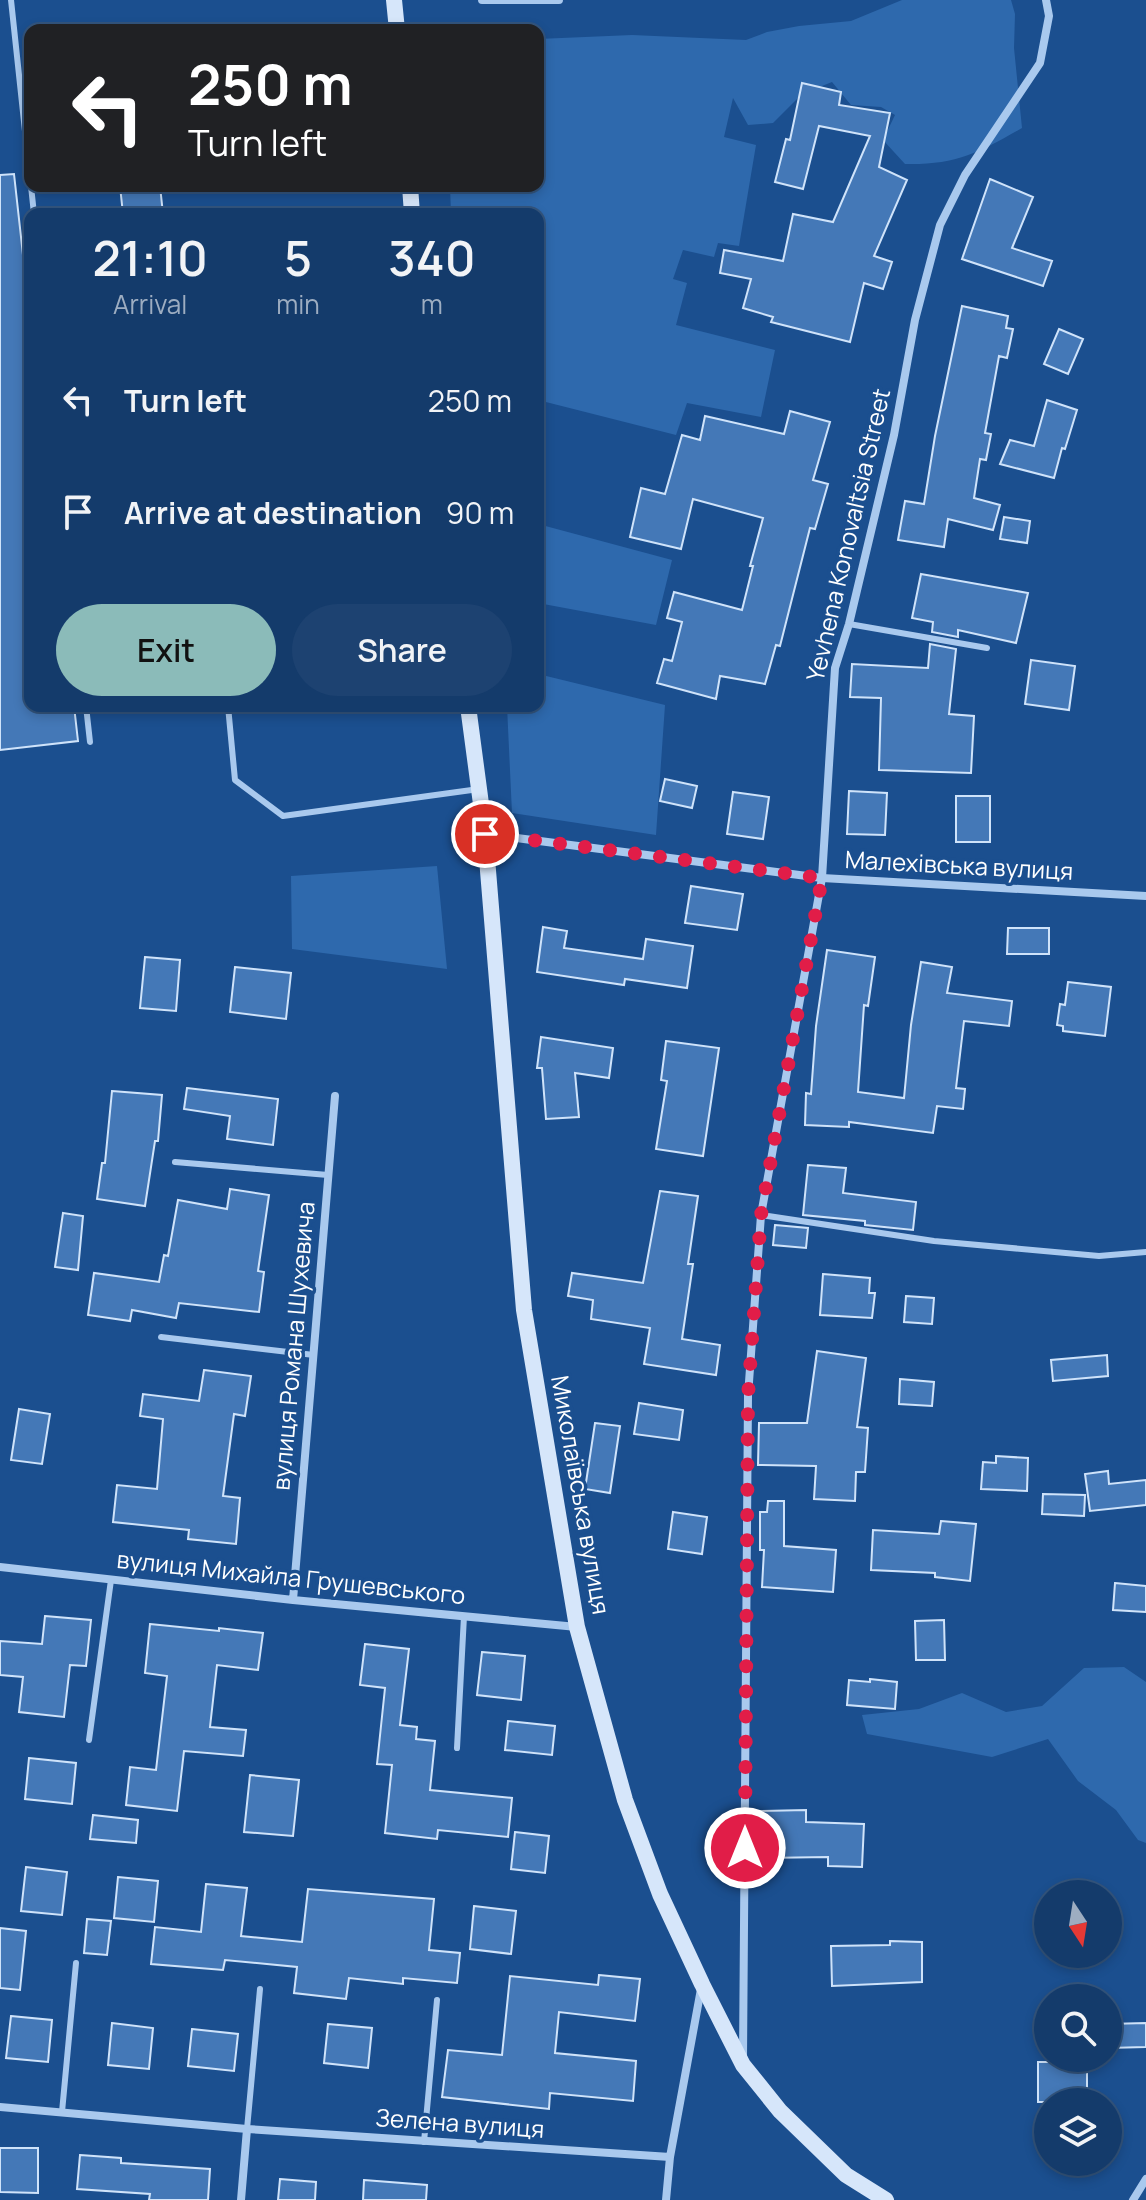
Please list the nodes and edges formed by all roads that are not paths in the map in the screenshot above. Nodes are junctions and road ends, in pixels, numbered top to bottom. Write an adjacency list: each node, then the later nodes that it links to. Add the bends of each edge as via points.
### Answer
1 (11, 0): 7 (lane)
2 (394, 0): 6 (main road)
3 (482, 0): 4 (street)
4 (559, 0)
5 (1046, 0): 8 (street, Yevhena Konovaltsia Street, via 1049,16 1040,63 965,175 940,225)
6 (396, 24)
7 (24, 122)
8 (849, 624): 9 (lane); 16 (street, Yevhena Konovaltsia Street, via 835,668)
9 (987, 648)
10 (87, 712): 13 (lane)
11 (229, 712): 14 (lane, via 235,780 283,816)
12 (469, 712): 14 (main road, Миколаївська вулиця)
13 (90, 742)
14 (479, 789): 15 (main road, Миколаївська вулиця)
15 (485, 834): 16 (street, Малехівська вулиця); 29 (main road, Миколаївська вулиця, via 524,1310)
16 (822, 878): 17 (street, Малехівська вулиця); 21 (street, Yevhena Konovaltsia Street)
17 (1146, 896)
18 (335, 1096): 20 (street, вулиця Романа Шухевича)
19 (175, 1162): 20 (lane)
20 (328, 1175): 24 (street, вулиця Романа Шухевича)
21 (761, 1215): 22 (lane, via 934,1241 1099,1256); 36 (street, Yevhena Konovaltsia Street, via 748,1396)
22 (1146, 1252)
23 (161, 1337): 24 (lane)
24 (314, 1355): 27 (street, вулиця Романа Шухевича)
25 (0, 1567): 26 (street, вулиця Михайла Грушевського)
26 (111, 1580): 27 (street, вулиця Михайла Грушевського); 30 (lane)
27 (293, 1600): 28 (street, вулиця Михайла Грушевського)
28 (464, 1616): 29 (street, вулиця Михайла Грушевського); 31 (lane)
29 (577, 1627): 33 (main road, Миколаївська вулиця, via 625,1800 660,1894)
30 (89, 1740)
31 (457, 1748)
32 (76, 1963): 38 (lane)
33 (702, 1984): 36 (main road, Миколаївська вулиця); 41 (street)
34 (260, 1989): 39 (lane)
35 (437, 2000): 40 (lane)
36 (743, 2065): 45 (main road, Миколаївська вулиця, via 780,2111 846,2175)
37 (0, 2107): 38 (street, Зелена вулиця)
38 (62, 2112): 39 (street, Зелена вулиця)
39 (247, 2129): 40 (street, Зелена вулиця); 43 (street)
40 (424, 2142): 41 (street, Зелена вулиця)
41 (670, 2157): 44 (street)
42 (1146, 2179): 46 (street)
43 (241, 2200)
44 (666, 2200)
45 (886, 2200)
46 (1133, 2200)

